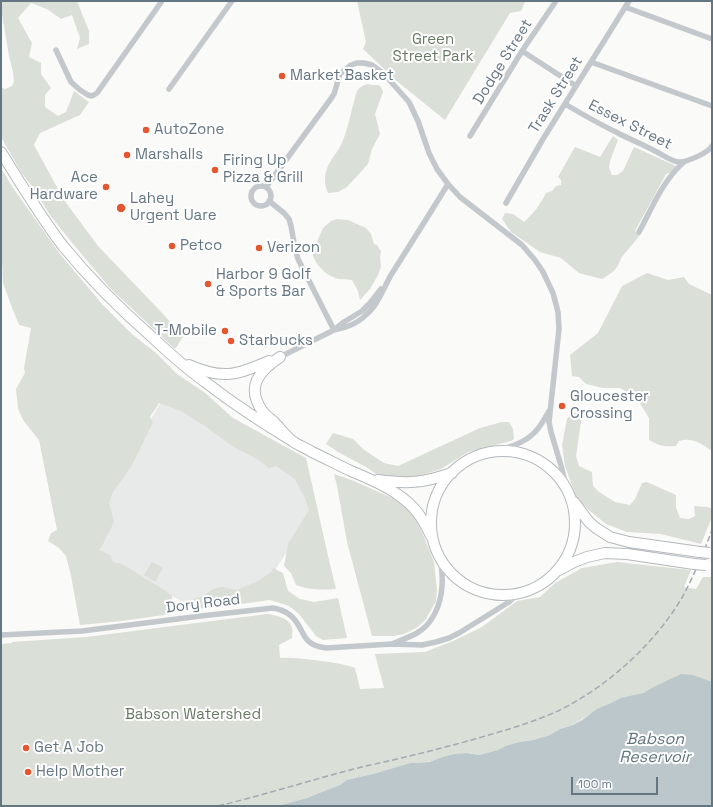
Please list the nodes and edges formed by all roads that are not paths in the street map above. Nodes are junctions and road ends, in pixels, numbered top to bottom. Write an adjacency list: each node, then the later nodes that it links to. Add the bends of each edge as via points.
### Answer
1 (162, 1): 7 (street, via 95,95 88,95 71,82)
2 (232, 1): 11 (street)
3 (556, 1): 8 (street, Dodge Street)
4 (629, 1): 5 (street, Trask Street)
5 (625, 7): 6 (street); 9 (street, Trask Street)
6 (712, 39)
7 (56, 50)
8 (522, 50): 10 (street); 14 (street, Dodge Street)
9 (591, 62): 10 (street, Trask Street); 13 (street)
10 (576, 86): 12 (street, Trask Street)
11 (169, 89)
12 (565, 104): 17 (street, Essex Street, via 668,159 679,162); 21 (street, Trask Street)
13 (712, 106)
14 (470, 136)
15 (712, 146): 17 (street, via 702,154)
16 (1, 152): 24 (highway, via 63,246 124,312)
17 (686, 160): 22 (street, via 667,181)
18 (448, 184): 19 (street, via 429,153 409,102 384,74 372,65 356,63 340,74 334,94); 23 (street, via 371,309 347,328); 26 (street, via 460,197 522,245 543,272 553,293 559,329)
19 (266, 187): 20 (street, via 271,195); 20 (street, via 253,189 251,198 257,206 264,206)
20 (269, 202): 23 (street, via 289,219 298,259)
21 (506, 203)
22 (639, 232)
23 (334, 330): 25 (street)
24 (173, 357): 25 (highway, via 206,372 230,374 246,371); 27 (highway, via 208,385)
25 (280, 357): 27 (highway, via 269,364 258,377 255,386 256,398 263,412)
26 (550, 409): 28 (street, via 532,436); 31 (street, via 551,432)
27 (291, 440): 30 (highway, via 331,462)
28 (488, 453): 29 (highway, via 465,463); 31 (highway, via 512,452 535,459 556,474)
29 (453, 472): 30 (highway, via 413,483); 33 (highway, via 440,489 432,511)
30 (370, 478): 33 (highway, via 409,502 425,524)
31 (566, 488): 32 (highway)
32 (571, 497): 34 (highway, via 589,522 610,537); 37 (highway, via 575,522 574,536 569,552)
33 (435, 545): 35 (highway)
34 (707, 553)
35 (441, 558): 38 (highway, via 457,578 476,590 497,595); 40 (street, Dory Road, via 443,585 436,612 418,632)
36 (709, 566): 37 (highway, bridge, via 605,553 587,557)
37 (557, 571): 38 (highway, via 543,583)
38 (517, 594): 40 (street, Dory Road, via 509,602 449,638 422,645)
39 (1, 633): 40 (street, Dory Road, via 82,631 273,608 290,615 308,641 318,647)
40 (392, 644)

